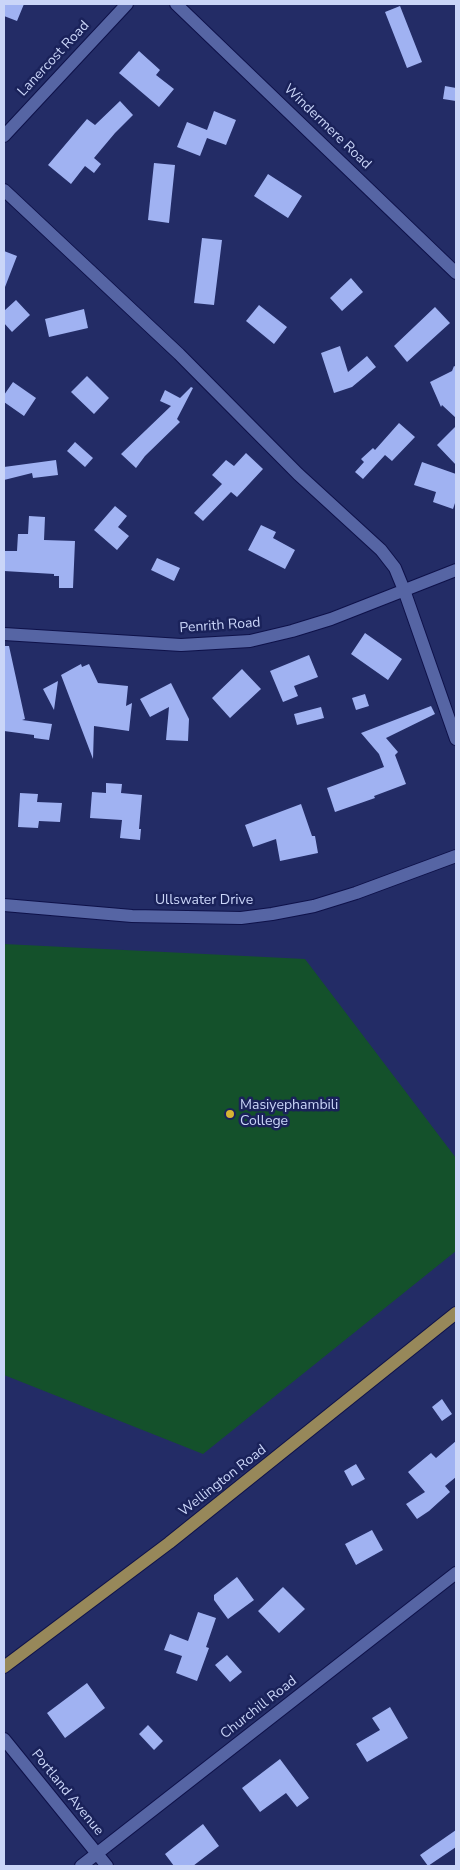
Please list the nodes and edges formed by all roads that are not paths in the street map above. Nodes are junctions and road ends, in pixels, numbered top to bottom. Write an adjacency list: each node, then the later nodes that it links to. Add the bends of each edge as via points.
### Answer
1 (127, 4): 3 (street, Lanercost Road)
2 (176, 4): 5 (street, Windermere Road)
3 (4, 136)
4 (4, 190): 7 (street, via 381,550)
5 (456, 273)
6 (456, 570): 7 (street, Penrith Road)
7 (404, 590): 8 (street, Penrith Road, via 331,619 250,641 181,645); 9 (street)
8 (4, 634)
9 (456, 739)
10 (456, 856): 11 (street, Ullswater Drive, via 314,906 241,918 132,916)
11 (4, 905)
12 (456, 1313): 14 (main road, Wellington Road, via 169,1543)
13 (456, 1574): 16 (street, Churchill Road)
14 (4, 1667)
15 (4, 1739): 16 (street, Portland Avenue)
16 (97, 1854): 17 (street, Churchill Road); 18 (street, Portland Avenue)
17 (81, 1866)
18 (107, 1866)

